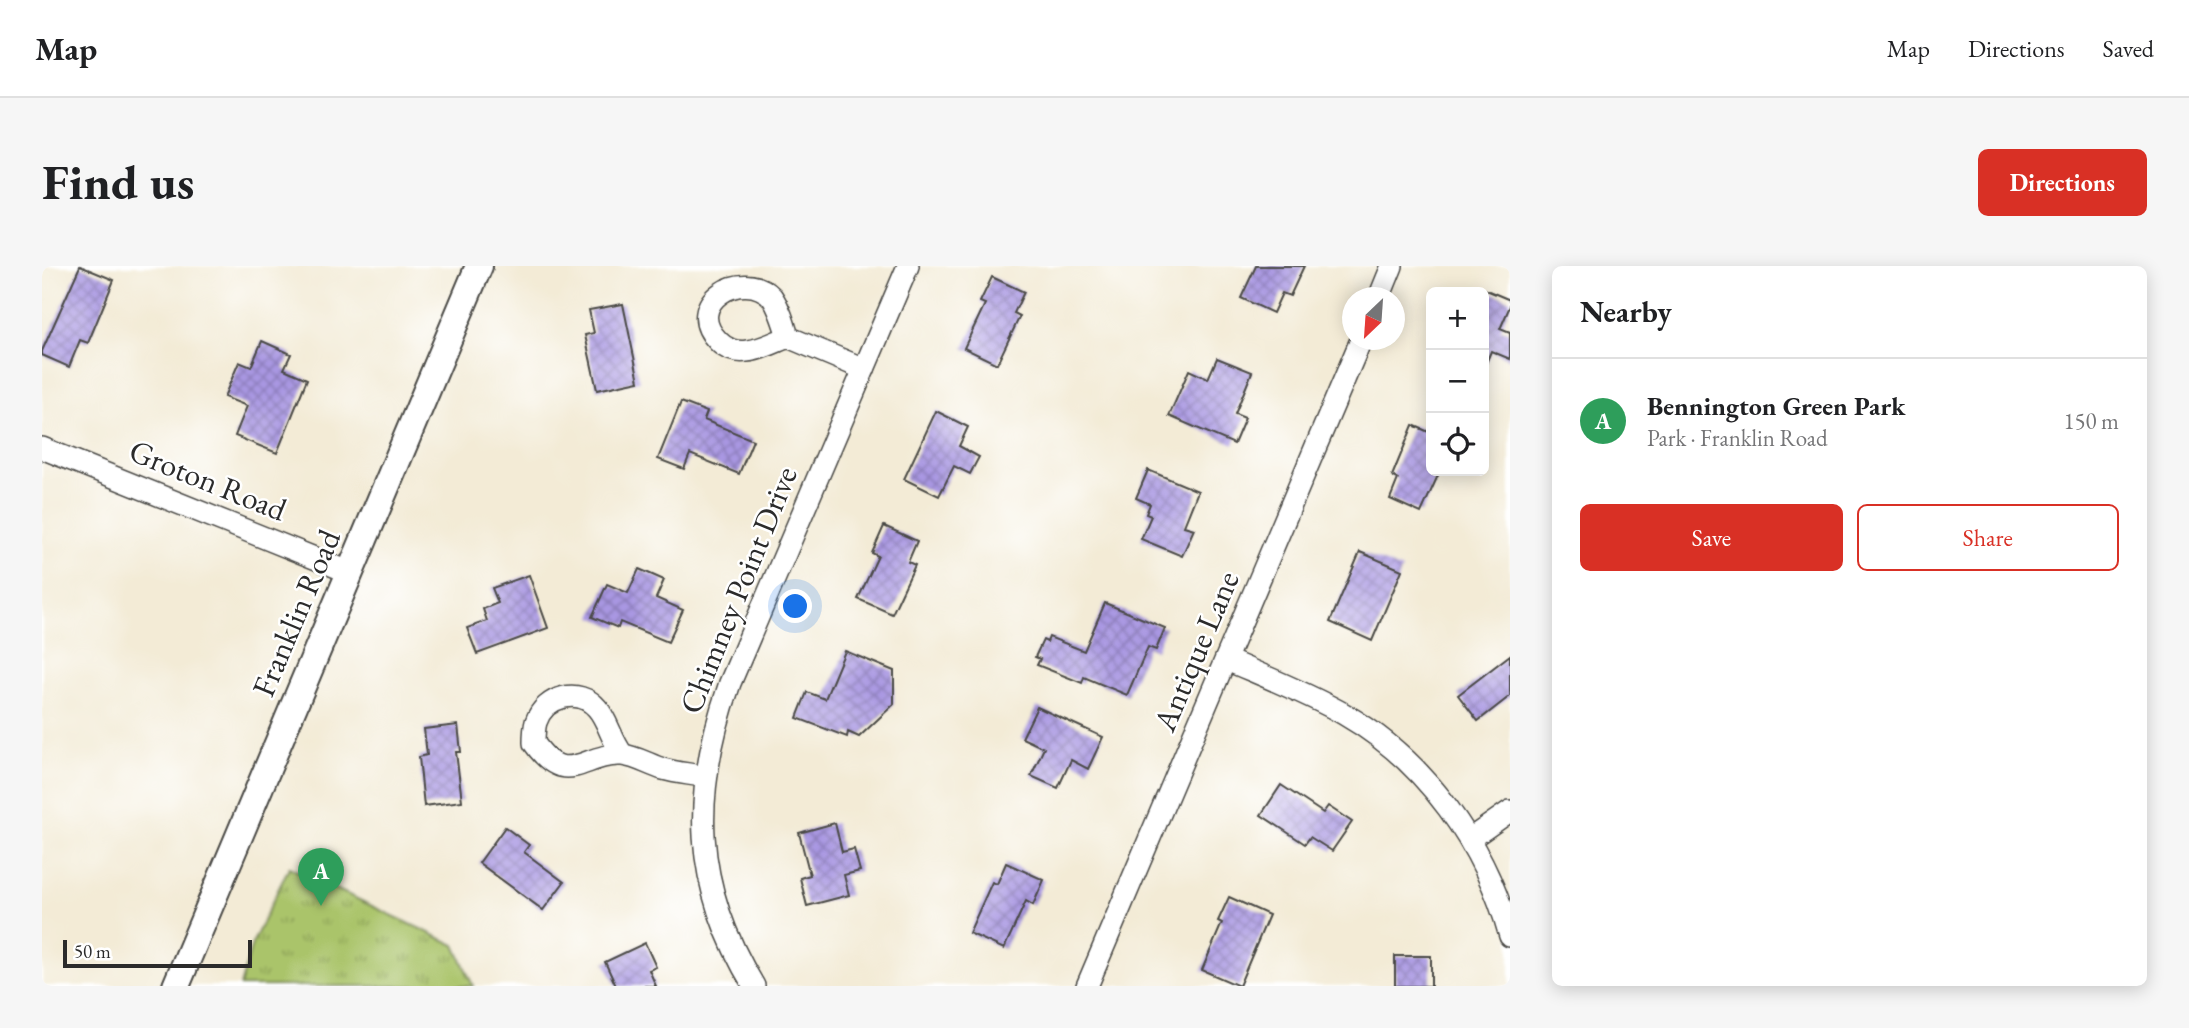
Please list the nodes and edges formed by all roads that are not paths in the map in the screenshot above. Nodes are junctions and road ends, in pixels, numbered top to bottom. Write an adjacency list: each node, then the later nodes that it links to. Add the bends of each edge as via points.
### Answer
1 (479, 266): 9 (street, Franklin Road)
2 (908, 266): 7 (street, Chimney Point Drive)
3 (1392, 266): 4 (street)
4 (1383, 287)
5 (788, 337): 7 (street)
6 (1357, 350): 10 (street, Antique Lane)
7 (864, 369): 12 (street, Chimney Point Drive, via 730,683 713,735)
8 (42, 447): 9 (street, Groton Road)
9 (349, 572): 16 (street, Franklin Road)
10 (1227, 660): 14 (street, via 1316,699 1377,736 1414,768); 18 (street, Antique Lane)
11 (623, 755): 12 (street)
12 (706, 777): 17 (street, Chimney Point Drive, via 703,843 710,887 721,922)
13 (1510, 811): 14 (street)
14 (1470, 839): 15 (street)
15 (1510, 936)
16 (176, 986)
17 (754, 986)
18 (1087, 986)

